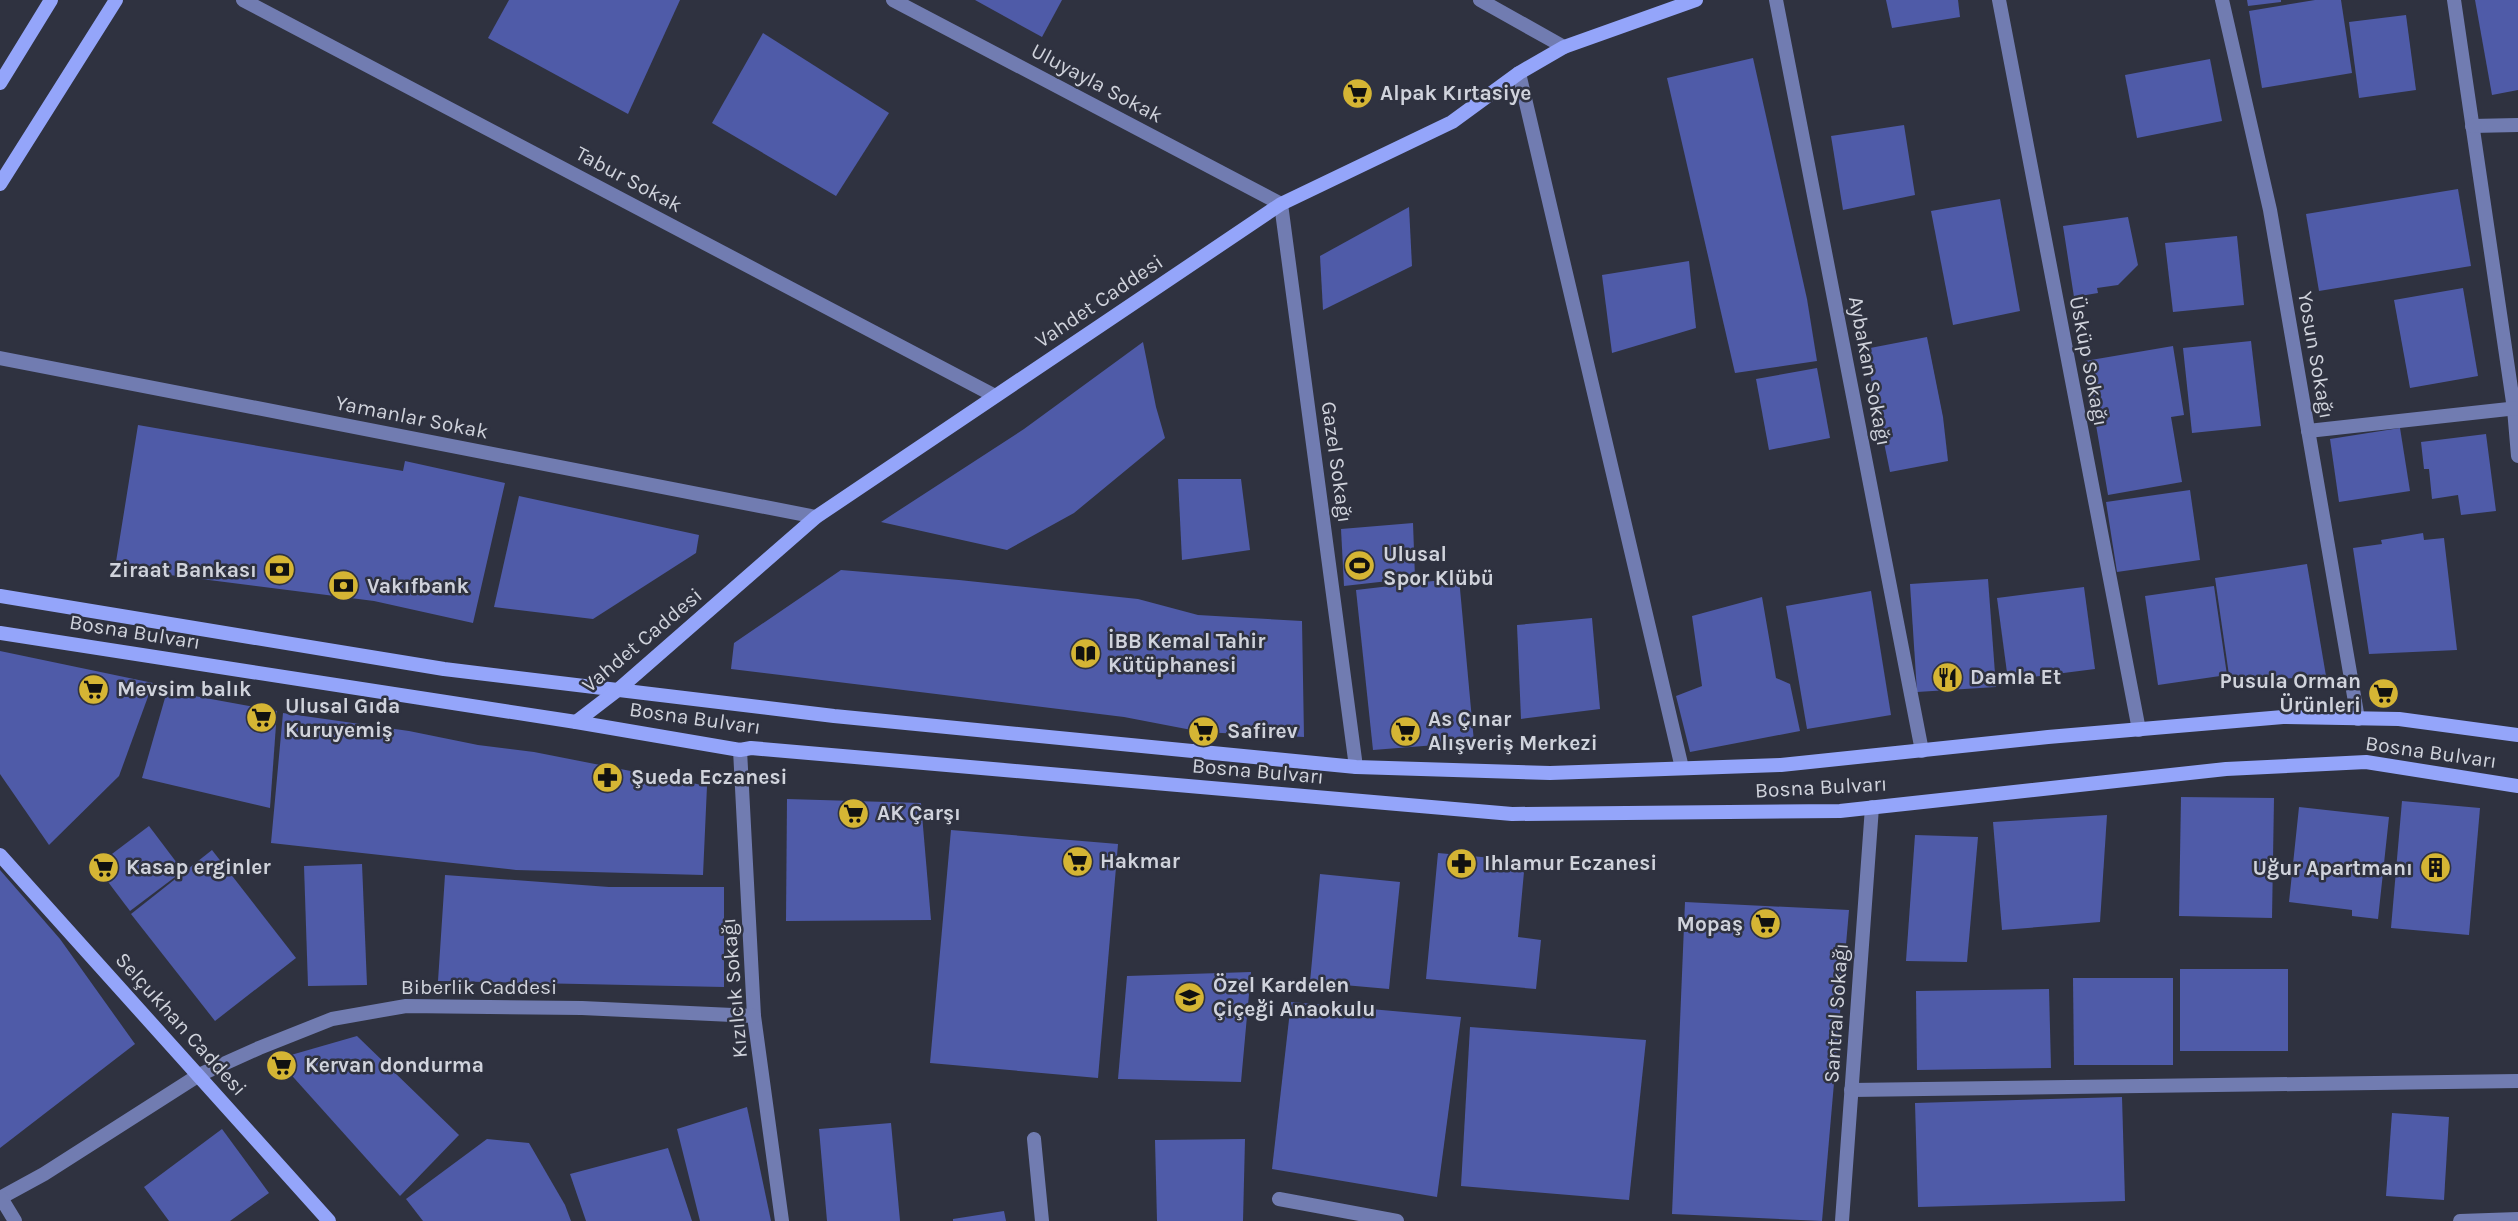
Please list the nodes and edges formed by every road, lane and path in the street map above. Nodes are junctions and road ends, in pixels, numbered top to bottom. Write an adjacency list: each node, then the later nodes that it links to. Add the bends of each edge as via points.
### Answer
1 (51, 0): 13 (main road)
2 (117, 0): 16 (main road)
3 (243, 0): 19 (street, Tabur Sokak)
4 (893, 0): 17 (street, Uluyayla Sokak)
5 (1480, 0): 11 (street)
6 (1696, 0): 11 (main road, Vahdet Caddesi)
7 (1776, 0): 32 (street, Aybakan Sokağı)
8 (1999, 0): 29 (street, Üsküp Sokağı)
9 (2221, 0): 21 (street, Yosun Sokağı, via 2270,209)
10 (2454, 0): 15 (street)
11 (1564, 47): 12 (main road, Vahdet Caddesi)
12 (1519, 73): 17 (main road, Vahdet Caddesi, via 1452,122); 34 (street)
13 (0, 83)
14 (2518, 125): 15 (street)
15 (2472, 126): 20 (street)
16 (0, 184)
17 (1281, 204): 19 (main road, Vahdet Caddesi); 33 (street, Gazel Sokağı)
18 (0, 358): 23 (street, Yamanlar Sokak)
19 (995, 396): 23 (main road, Vahdet Caddesi)
20 (2516, 409): 21 (street); 22 (street)
21 (2308, 431): 27 (street, Yosun Sokağı)
22 (2518, 456)
23 (816, 517): 26 (main road, Vahdet Caddesi)
24 (0, 596): 26 (main road, Bosna Bulvarı, via 444,669)
25 (0, 633): 28 (main road, Bosna Bulvarı)
26 (619, 690): 28 (main road, Vahdet Caddesi); 33 (main road, Bosna Bulvarı, via 834,716)
27 (2358, 719): 29 (main road, Bosna Bulvarı, via 2283,718); 30 (main road, Bosna Bulvarı, via 2399,719)
28 (576, 722): 31 (main road, Bosna Bulvarı)
29 (2139, 730): 32 (main road, Bosna Bulvarı)
30 (2518, 735)
31 (740, 750): 36 (main road, Bosna Bulvarı, via 1512,814); 38 (street, Kızılcık Sokağı)
32 (1922, 751): 34 (main road, Bosna Bulvarı, via 1781,765)
33 (1356, 767): 34 (main road, Bosna Bulvarı, via 1550,773)
34 (1682, 768)
35 (2518, 786): 36 (main road, Bosna Bulvarı, via 2365,762 2226,769)
36 (1872, 807): 41 (street, Santral Sokağı)
37 (0, 855): 39 (main road, Selçukhan Caddesi)
38 (754, 1016): 39 (street, Biberlik Caddesi, via 407,1006 332,1019); 48 (street, Kızılcık Sokağı)
39 (199, 1075): 43 (street, Biberlik Caddesi); 47 (main road, Selçukhan Caddesi)
40 (2518, 1081): 41 (street)
41 (1851, 1090): 51 (street, Santral Sokağı)
42 (1034, 1139): 49 (street)
43 (1, 1198): 46 (street)
44 (1279, 1199): 50 (street)
45 (2518, 1219): 52 (street)
46 (15, 1221)
47 (329, 1221)
48 (782, 1221)
49 (1042, 1221)
50 (1397, 1221)
51 (1842, 1221)
52 (2460, 1221)

